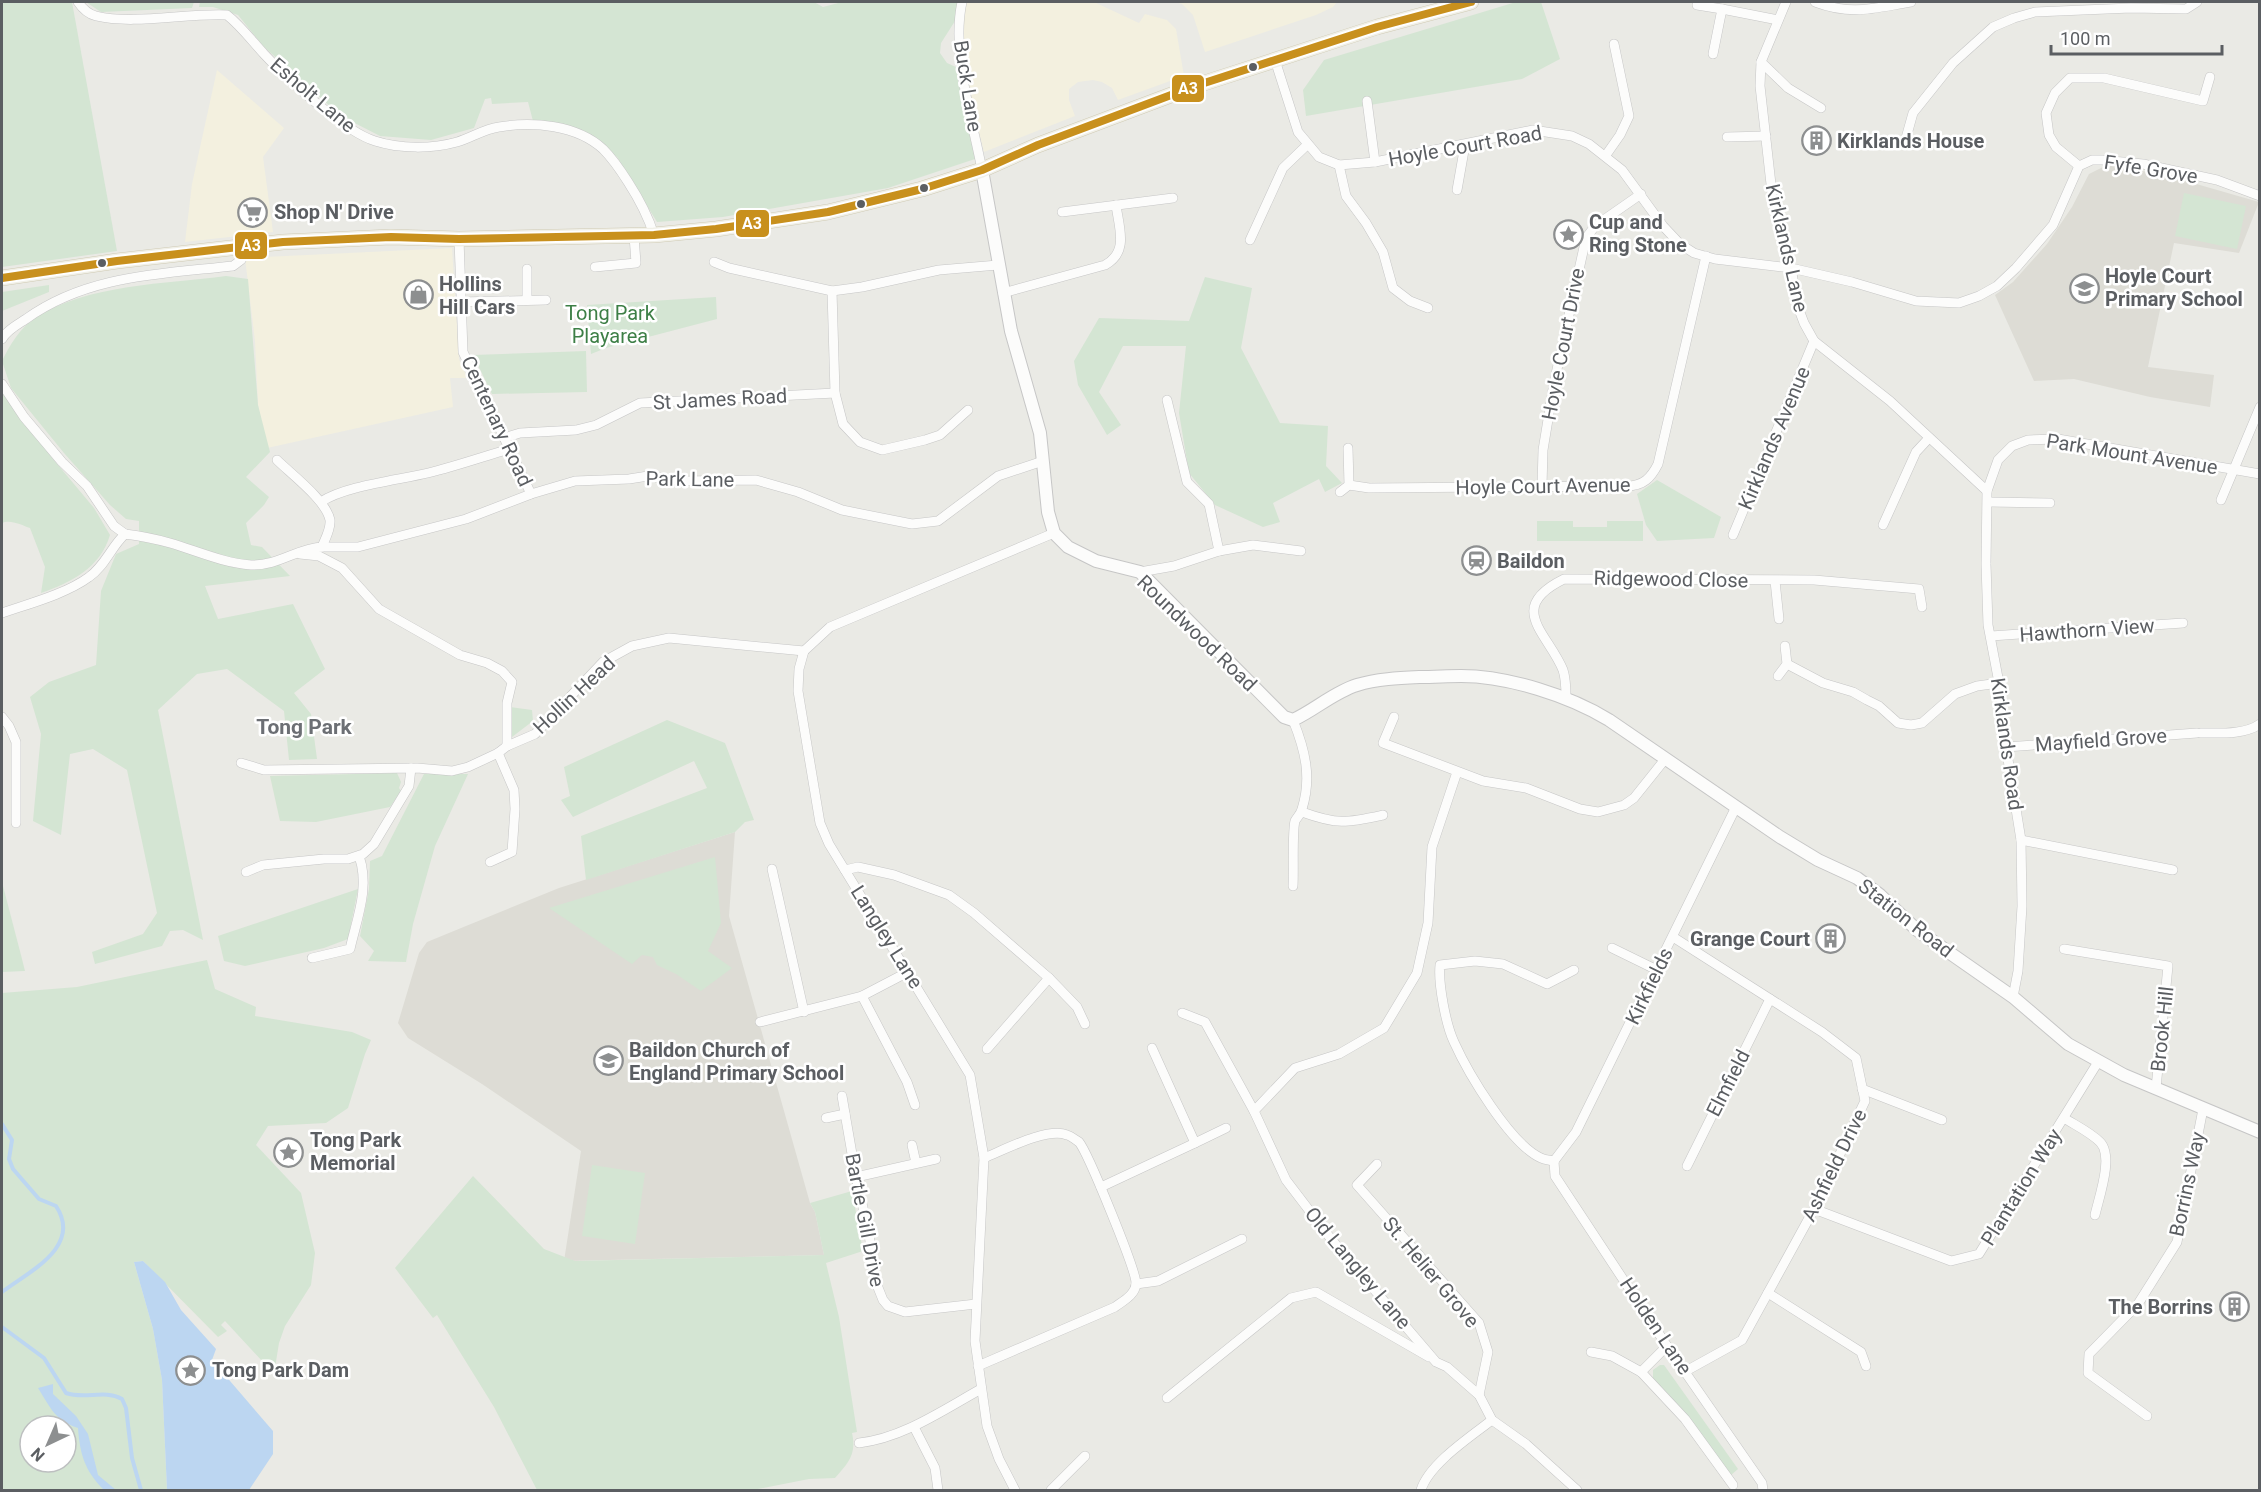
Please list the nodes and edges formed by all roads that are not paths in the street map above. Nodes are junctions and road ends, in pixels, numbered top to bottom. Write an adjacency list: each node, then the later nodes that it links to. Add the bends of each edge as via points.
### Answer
1 (78, 2): 34 (street, Esholt Lane, via 89,13 100,16 227,15 323,108 374,141 440,146 484,130 519,125 556,127 582,135 603,149 617,166 649,219)
2 (962, 2): 27 (street, Buck Lane, via 959,48)
3 (1471, 2): 13 (main road)
4 (1786, 2): 10 (street, Kirklands Lane)
5 (1815, 2): 6 (street, via 1855,11)
6 (1911, 2)
7 (2197, 2): 20 (street, via 2186,9 2036,12 1993,27 1953,63 1913,113)
8 (1697, 5): 9 (street)
9 (1722, 9): 10 (street); 12 (street)
10 (1778, 20): 14 (street, Kirklands Lane)
11 (1614, 44): 23 (street, via 1629,116)
12 (1713, 54)
13 (1275, 60): 21 (street, via 1292,117); 27 (main road, via 1038,144)
14 (1761, 62): 17 (street, via 1788,88); 18 (street, Kirklands Lane)
15 (2210, 77): 26 (street, via 2202,105 2104,78 2070,78 2055,93 2046,113 2049,135 2056,147)
16 (1367, 101): 24 (street)
17 (1821, 108)
18 (1766, 136): 19 (street); 44 (street, Kirklands Lane, via 1773,202)
19 (1727, 137)
20 (1906, 138)
21 (1307, 145): 25 (street, via 1320,157); 37 (street, via 1283,168)
22 (1465, 146): 23 (street, Hoyle Court Road, via 1533,130 1572,136); 24 (street, Hoyle Court Road); 28 (street)
23 (1606, 155): 29 (street, Hoyle Court Road)
24 (1376, 162): 25 (street, Hoyle Court Road)
25 (1339, 165): 51 (street, via 1346,196 1383,252 1393,288)
26 (2079, 166): 30 (street, Fyfe Grove, via 2091,160 2144,164 2217,180); 44 (street, Fyfe Grove, via 2047,233 1997,286 1969,300 1916,301)
27 (982, 170): 34 (main road, via 839,210 716,230); 41 (street)
28 (1457, 190)
29 (1641, 194): 39 (street, Hoyle Court Road, via 1680,244); 68 (street, Hoyle Court Drive, via 1595,226 1586,238 1545,439)
30 (2259, 195)
31 (1173, 198): 32 (street)
32 (1116, 205): 33 (street); 47 (street, via 1122,244 1113,260)
33 (1062, 212)
34 (654, 235): 35 (main road)
35 (634, 236): 36 (main road); 42 (street, via 636,263)
36 (459, 239): 38 (main road, via 367,238); 50 (street, Centenary Road)
37 (1250, 240)
38 (250, 246): 45 (main road); 52 (street, via 233,266 116,280 66,295 34,313)
39 (1706, 256): 44 (street, Hoyle Court Road); 68 (street, Hoyle Court Avenue, via 1652,476 1634,486)
40 (714, 262): 46 (street)
41 (998, 265): 46 (street, via 939,270); 47 (street)
42 (594, 267)
43 (527, 268): 48 (street)
44 (1791, 268): 53 (street, Kirklands Lane, via 1798,307)
45 (2, 278)
46 (832, 291): 55 (street)
47 (1003, 293): 64 (street, via 1040,433)
48 (527, 300): 49 (street); 50 (street)
49 (546, 300)
50 (461, 302): 59 (street, Centenary Road, via 463,352)
51 (1428, 308)
52 (2, 339)
53 (1814, 341): 60 (street, Kirklands Lane, via 1890,401); 80 (street, Kirklands Avenue)
54 (2, 384): 77 (street, via 39,435 87,486)
55 (835, 393): 58 (street, via 843,424 860,442 882,450 940,435); 59 (street, St James Road, via 640,404 596,425)
56 (1167, 400): 83 (street, via 1187,482 1209,504)
57 (2259, 407): 65 (street)
58 (968, 411)
59 (504, 438): 62 (street, Centenary Road)
60 (1929, 438): 69 (street, Kirklands Lane); 76 (street, via 1916,452)
61 (1348, 448): 67 (street)
62 (509, 449): 71 (street, Centenary Road); 73 (street, via 355,489)
63 (277, 460): 73 (street)
64 (1043, 461): 71 (street, Park Lane, via 998,476 938,521 912,524 842,510 756,480 681,481 648,476 575,481); 78 (street, via 1047,512)
65 (2235, 470): 66 (street, Park Mount Avenue); 69 (street, Park Mount Avenue, via 2058,439 2028,440 2012,446 1998,460); 72 (street)
66 (2259, 474)
67 (1349, 485): 68 (street, Hoyle Court Avenue); 70 (street)
68 (1542, 486)
69 (1987, 491): 74 (street, Kirklands Road)
70 (1340, 492)
71 (531, 494): 82 (street, Park Lane, via 466,519 358,547)
72 (2221, 500)
73 (321, 502): 82 (street, via 330,518)
74 (1988, 502): 75 (street); 92 (street, Kirklands Road, via 1986,564)
75 (2050, 503)
76 (1883, 525)
77 (114, 526): 79 (street); 81 (street)
78 (1054, 533): 86 (street, Roundwood Road, via 1068,547 1096,561); 94 (street, via 830,627)
79 (125, 534): 81 (street); 85 (street, Park Lane, via 252,565 282,561)
80 (1733, 535)
81 (114, 544): 89 (street, via 105,562 88,578 37,602)
82 (322, 547): 85 (street, Park Lane)
83 (1219, 550): 84 (street, via 1253,545); 86 (street, via 1174,566)
84 (1301, 551)
85 (298, 554): 103 (street, via 319,556 342,567 379,609 460,655 502,671 512,682 507,703)
86 (1140, 572): 101 (street, Roundwood Road, via 1274,708)
87 (1775, 581): 88 (street, Ridgewood Close, via 1837,581 1919,589); 90 (street, Ridgewood Close); 98 (street, Ridgewood Close, via 1577,578 1550,586 1535,603 1535,620 1562,669)
88 (1922, 607)
89 (2, 613)
90 (1779, 620)
91 (2183, 623): 92 (street, Hawthorn View)
92 (1991, 636): 97 (street, Kirklands Road)
93 (1785, 646): 95 (street)
94 (804, 651): 103 (street, Hollin Head, via 669,638 632,646 603,662 536,734); 118 (street, Langley Lane, via 798,691 820,823)
95 (1787, 664): 96 (street); 97 (street, via 1823,684 1868,699 1898,723 1911,725 1922,723 1955,694)
96 (1778, 676)
97 (1999, 683): 104 (street, Kirklands Road)
98 (1566, 698): 101 (street, Station Road, via 1488,678 1396,678 1354,686); 106 (street, Station Road, via 1609,720)
99 (2, 717): 113 (street, via 16,742)
100 (1394, 717): 109 (street, via 1383,743)
101 (1293, 720): 111 (street, via 1308,767)
102 (2259, 724): 104 (street, Mayfield Grove, via 2228,733)
103 (507, 746): 105 (street, Hollin Head)
104 (2006, 747): 114 (street, Kirklands Road)
105 (498, 753): 108 (street, Hollin Head, via 452,771); 116 (street, via 514,790 512,852)
106 (1666, 758): 109 (street, via 1634,798 1598,812); 110 (street, Station Road)
107 (241, 763): 108 (street, Hollin Head, via 264,770)
108 (411, 768): 115 (street, via 409,786 374,844)
109 (1457, 772): 145 (street, via 1432,846 1428,923 1417,973 1384,1028 1339,1054 1295,1068)
110 (1736, 807): 122 (street, Kirkfields); 131 (street, Station Road, via 1818,861 1857,878 1917,930)
111 (1302, 812): 112 (street, via 1347,823); 121 (street, via 1295,822)
112 (1383, 814)
113 (16, 823)
114 (2021, 840): 119 (street); 131 (street, Kirklands Road, via 2022,906)
115 (359, 856): 120 (street, via 263,865); 125 (street, via 365,888 350,950)
116 (490, 862)
117 (772, 869): 133 (street)
118 (846, 870): 128 (street, Langley Lane); 129 (street, via 858,867 894,875 949,895)
119 (2173, 870)
120 (246, 872)
121 (1293, 886)
122 (1673, 937): 127 (street, Kirkfields); 132 (street, Ashfield Drive)
123 (1612, 948): 127 (street)
124 (2064, 949): 140 (street, Brook Hill, via 2168,966)
125 (312, 958)
126 (1574, 970): 156 (street, via 1547,984 1503,964 1475,961 1440,966 1439,980 1453,1040 1486,1100 1520,1142 1541,1159)
127 (1657, 970): 156 (street, Kirkfields, via 1576,1132)
128 (908, 972): 130 (street); 154 (street, Langley Lane, via 970,1076)
129 (1049, 978): 136 (street, via 1077,1007); 138 (street)
130 (862, 996): 133 (street); 143 (street)
131 (2013, 997): 139 (street, Station Road, via 2068,1044)
132 (1770, 999): 141 (street, Ashfield Drive, via 1856,1058); 159 (street, Elmfield)
133 (804, 1012): 135 (street)
134 (1182, 1013): 145 (street, Old Langley Lane, via 1205,1022)
135 (760, 1022)
136 (1084, 1024)
137 (1152, 1048): 152 (street)
138 (987, 1049)
139 (2098, 1062): 140 (street, Station Road); 148 (street, Plantation Way)
140 (2156, 1088): 144 (street, Station Road)
141 (1862, 1089): 149 (street); 162 (street, Ashfield Drive, via 1865,1101)
142 (842, 1096): 146 (street, Bartle Gill Drive)
143 (915, 1105)
144 (2203, 1109): 151 (street, Station Road); 178 (street, Borrins Way, via 2177,1242 2138,1304 2089,1354 2088,1373)
145 (1254, 1111): 170 (street, Old Langley Lane, via 1286,1180 1330,1239)
146 (845, 1114): 147 (street); 160 (street, Bartle Gill Drive)
147 (826, 1118)
148 (2064, 1118): 162 (street, Plantation Way, via 1979,1254 1952,1262); 163 (street, via 2101,1143 2106,1154)
149 (1942, 1120)
150 (1226, 1128): 152 (street)
151 (2259, 1132)
152 (1196, 1143): 161 (street)
153 (912, 1144): 157 (street)
154 (984, 1158): 161 (street, via 1052,1132 1067,1135 1078,1141); 167 (street, Langley Lane)
155 (936, 1159): 157 (street)
156 (1554, 1161): 168 (street, Holden Lane, via 1555,1176)
157 (916, 1163): 160 (street)
158 (1377, 1164): 176 (street, St. Helier Grove, via 1357,1185 1479,1323 1488,1352)
159 (1687, 1166)
160 (856, 1177): 167 (street, Bartle Gill Drive, via 875,1280 888,1306 905,1312)
161 (1101, 1187): 165 (street)
162 (1814, 1209): 166 (street, Ashfield Drive)
163 (2095, 1215)
164 (1242, 1239): 165 (street, via 1158,1281)
165 (1136, 1284): 171 (street, via 1130,1296 1115,1307)
166 (1768, 1293): 172 (street, via 1861,1352); 173 (street, Ashfield Drive, via 1742,1340)
167 (976, 1304): 171 (street, Langley Lane)
168 (1667, 1346): 173 (street, Holden Lane); 174 (street)
169 (1591, 1352): 174 (street, via 1612,1356)
170 (1436, 1362): 176 (street, Old Langley Lane); 177 (street, via 1316,1292 1291,1298)
171 (978, 1366): 175 (street, Langley Lane)
172 (1866, 1366)
173 (1686, 1371): 189 (street, Holden Lane, via 1762,1483)
174 (1641, 1372): 183 (street, via 1685,1419)
175 (981, 1389): 180 (street); 185 (street, Langley Lane, via 992,1444)
176 (1479, 1395): 179 (street, Old Langley Lane)
177 (1167, 1398)
178 (2146, 1416)
179 (1492, 1420): 187 (street, via 1448,1455 1423,1482); 188 (street, Old Langley Lane, via 1526,1444)
180 (914, 1426): 181 (street); 184 (street, via 935,1468)
181 (859, 1443)
182 (1085, 1456): 186 (street)
183 (1733, 1485)
184 (938, 1491)
185 (1016, 1491)
186 (1051, 1491)
187 (1421, 1491)
188 (1577, 1491)
189 (1763, 1491)

